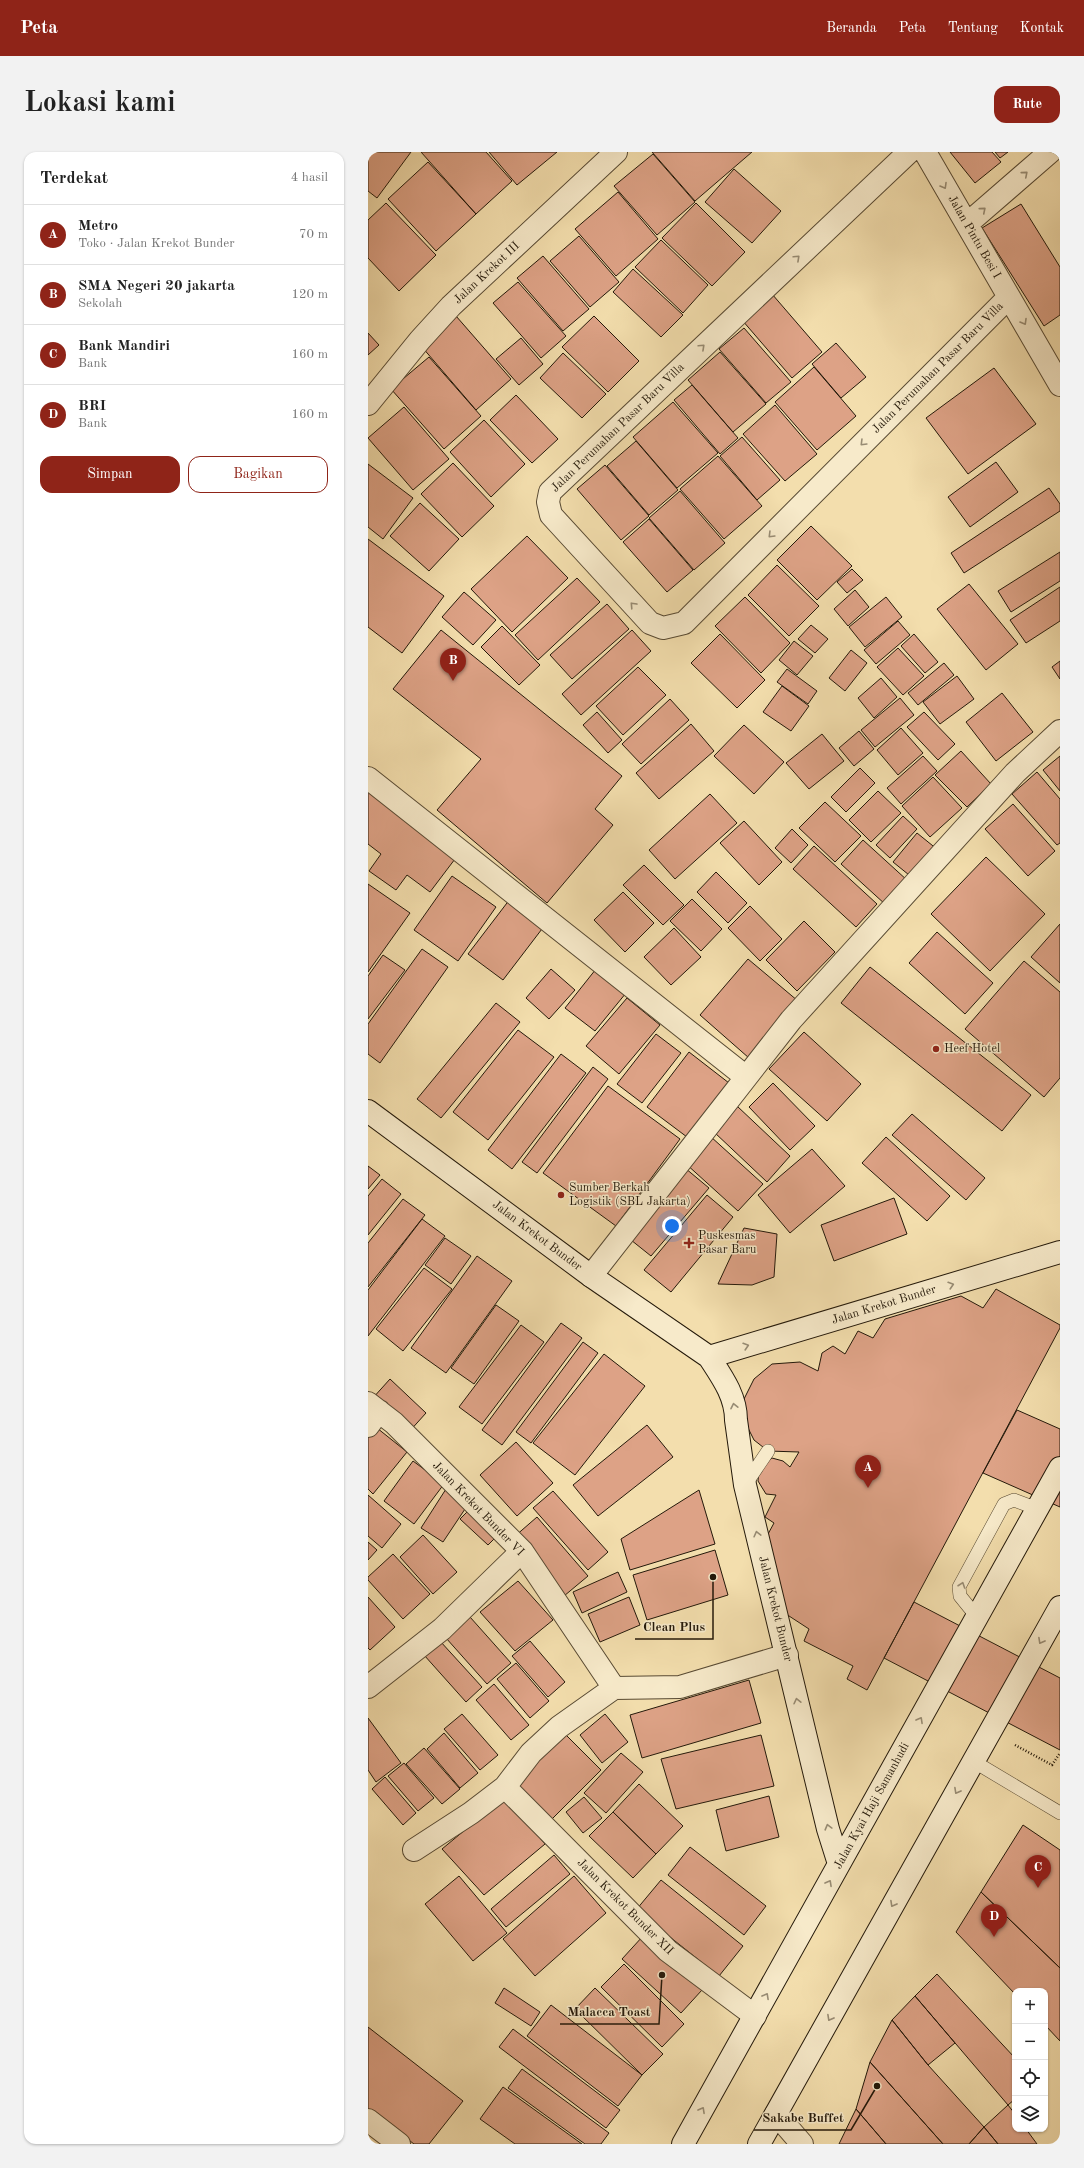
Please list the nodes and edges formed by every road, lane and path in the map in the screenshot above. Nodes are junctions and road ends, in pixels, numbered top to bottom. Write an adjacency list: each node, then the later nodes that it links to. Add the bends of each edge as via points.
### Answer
1 (616, 152): 8 (street, Jalan Krekot III, via 451,306)
2 (908, 152): 6 (street, Jalan Perumahan Pasar Baru Villa, one-way to 2, via 684,623 663,628 650,623 551,515 548,502 550,492)
3 (925, 152): 5 (street, Jalan Pintu Besi I, one-way to 5)
4 (1050, 152): 5 (street, one-way to 4)
5 (966, 224): 6 (street, Jalan Pintu Besi I)
6 (1009, 296): 7 (street, Jalan Pintu Besi I, one-way to 7)
7 (1060, 385)
8 (368, 404)
9 (1060, 731): 11 (street, via 1015,773 791,1020)
10 (368, 778): 11 (street)
11 (746, 1077): 14 (street)
12 (368, 1111): 14 (street, Jalan Krekot Bunder)
13 (1060, 1252): 15 (street, Jalan Krekot Bunder, one-way to 13)
14 (591, 1276): 15 (street, Jalan Krekot Bunder)
15 (709, 1357): 19 (street, Jalan Krekot Bunder, one-way to 15, via 736,1409 727,1385)
16 (372, 1414): 21 (street, Jalan Krekot Bunder VI, via 394,1423)
17 (768, 1452): 19 (lane)
18 (1060, 1468): 20 (street, Jalan Kyai Haji Samanhudi)
19 (745, 1485): 24 (street, Jalan Krekot Bunder, one-way to 19)
20 (1038, 1508): 23 (street, Jalan Kyai Haji Samanhudi); 23 (lane, one-way to 20, via 960,1596 959,1587 1004,1504 1014,1500)
21 (522, 1551): 25 (street, via 442,1628); 26 (street, Jalan Krekot Bunder VI)
22 (1060, 1607): 27 (street, one-way to 27)
23 (977, 1617): 33 (street, Jalan Kyai Haji Samanhudi, one-way to 23)
24 (786, 1654): 26 (street, via 680,1687); 33 (street, Jalan Krekot Bunder, one-way to 24, via 828,1829)
25 (368, 1687)
26 (614, 1688): 30 (street, via 559,1727 536,1748)
27 (990, 1732): 28 (path, via 1052,1766); 29 (street)
28 (1060, 1753)
29 (973, 1761): 31 (lane); 35 (street, one-way to 35)
30 (505, 1787): 32 (street); 34 (street, Jalan Krekot Bunder XII, via 668,1951)
31 (1060, 1814)
32 (414, 1850)
33 (840, 1864): 34 (street, Jalan Kyai Haji Samanhudi, one-way to 33)
34 (755, 2016): 38 (street, Jalan Kyai Haji Samanhudi, one-way to 34)
35 (776, 2114): 39 (street); 40 (street)
36 (368, 2120): 37 (street)
37 (399, 2144)
38 (683, 2144)
39 (759, 2144)
40 (802, 2144)

